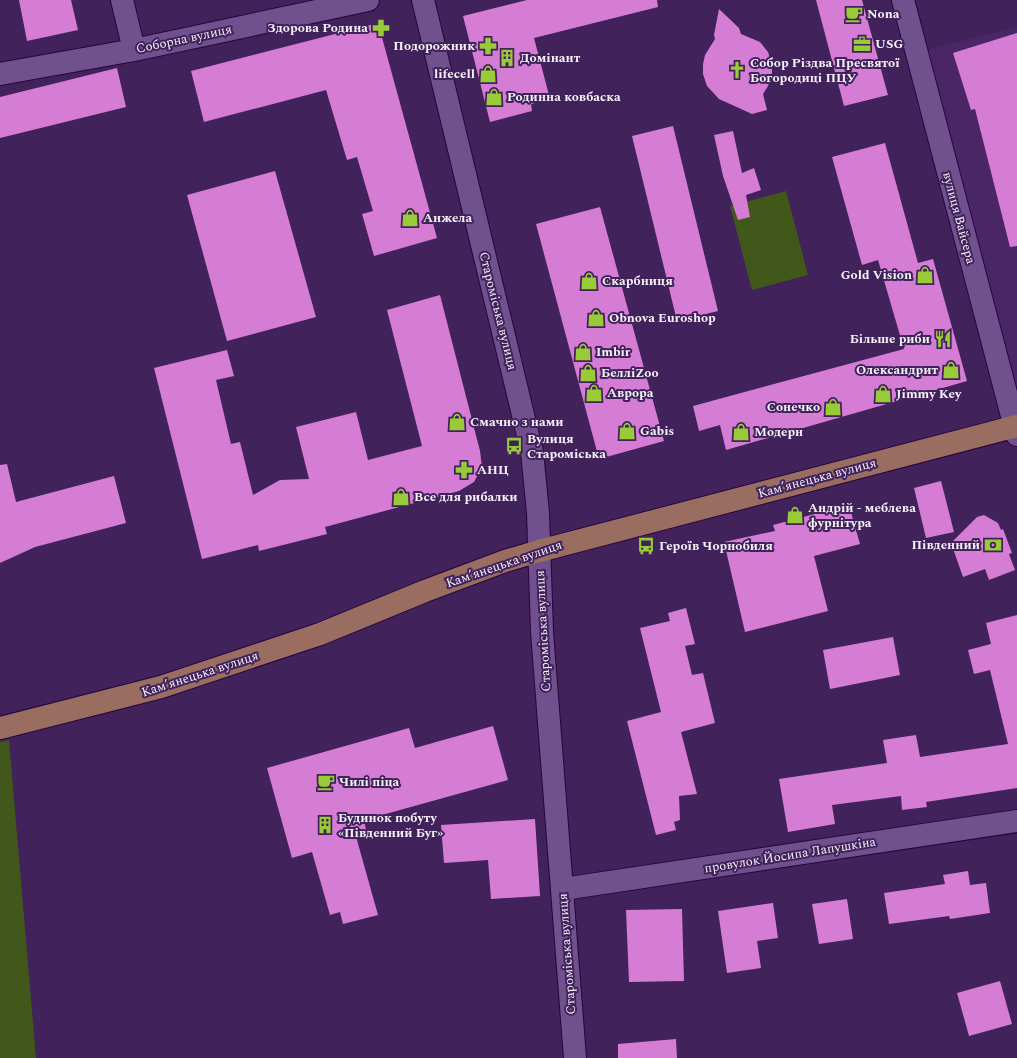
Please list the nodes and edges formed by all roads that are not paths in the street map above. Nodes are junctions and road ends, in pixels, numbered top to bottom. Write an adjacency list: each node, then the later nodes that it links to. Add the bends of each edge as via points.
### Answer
1 (122, 0): 5 (street)
2 (368, 0): 5 (street, Соборна вулиця)
3 (423, 0): 8 (street, Староміська вулиця, via 532,452)
4 (903, 0): 7 (street, вулиця Вайсера)
5 (134, 50): 6 (street, Соборна вулиця)
6 (4, 73)
7 (1016, 429): 8 (main road, Камʼянецька вулиця)
8 (539, 551): 9 (main road, Камʼянецька вулиця, via 425,591 320,634 162,687); 11 (street, Староміська вулиця, via 542,632)
9 (0, 728)
10 (1017, 821): 11 (street, провулок Йосипа Лапушкіна)
11 (563, 889): 12 (street, Староміська вулиця)
12 (575, 1058)

